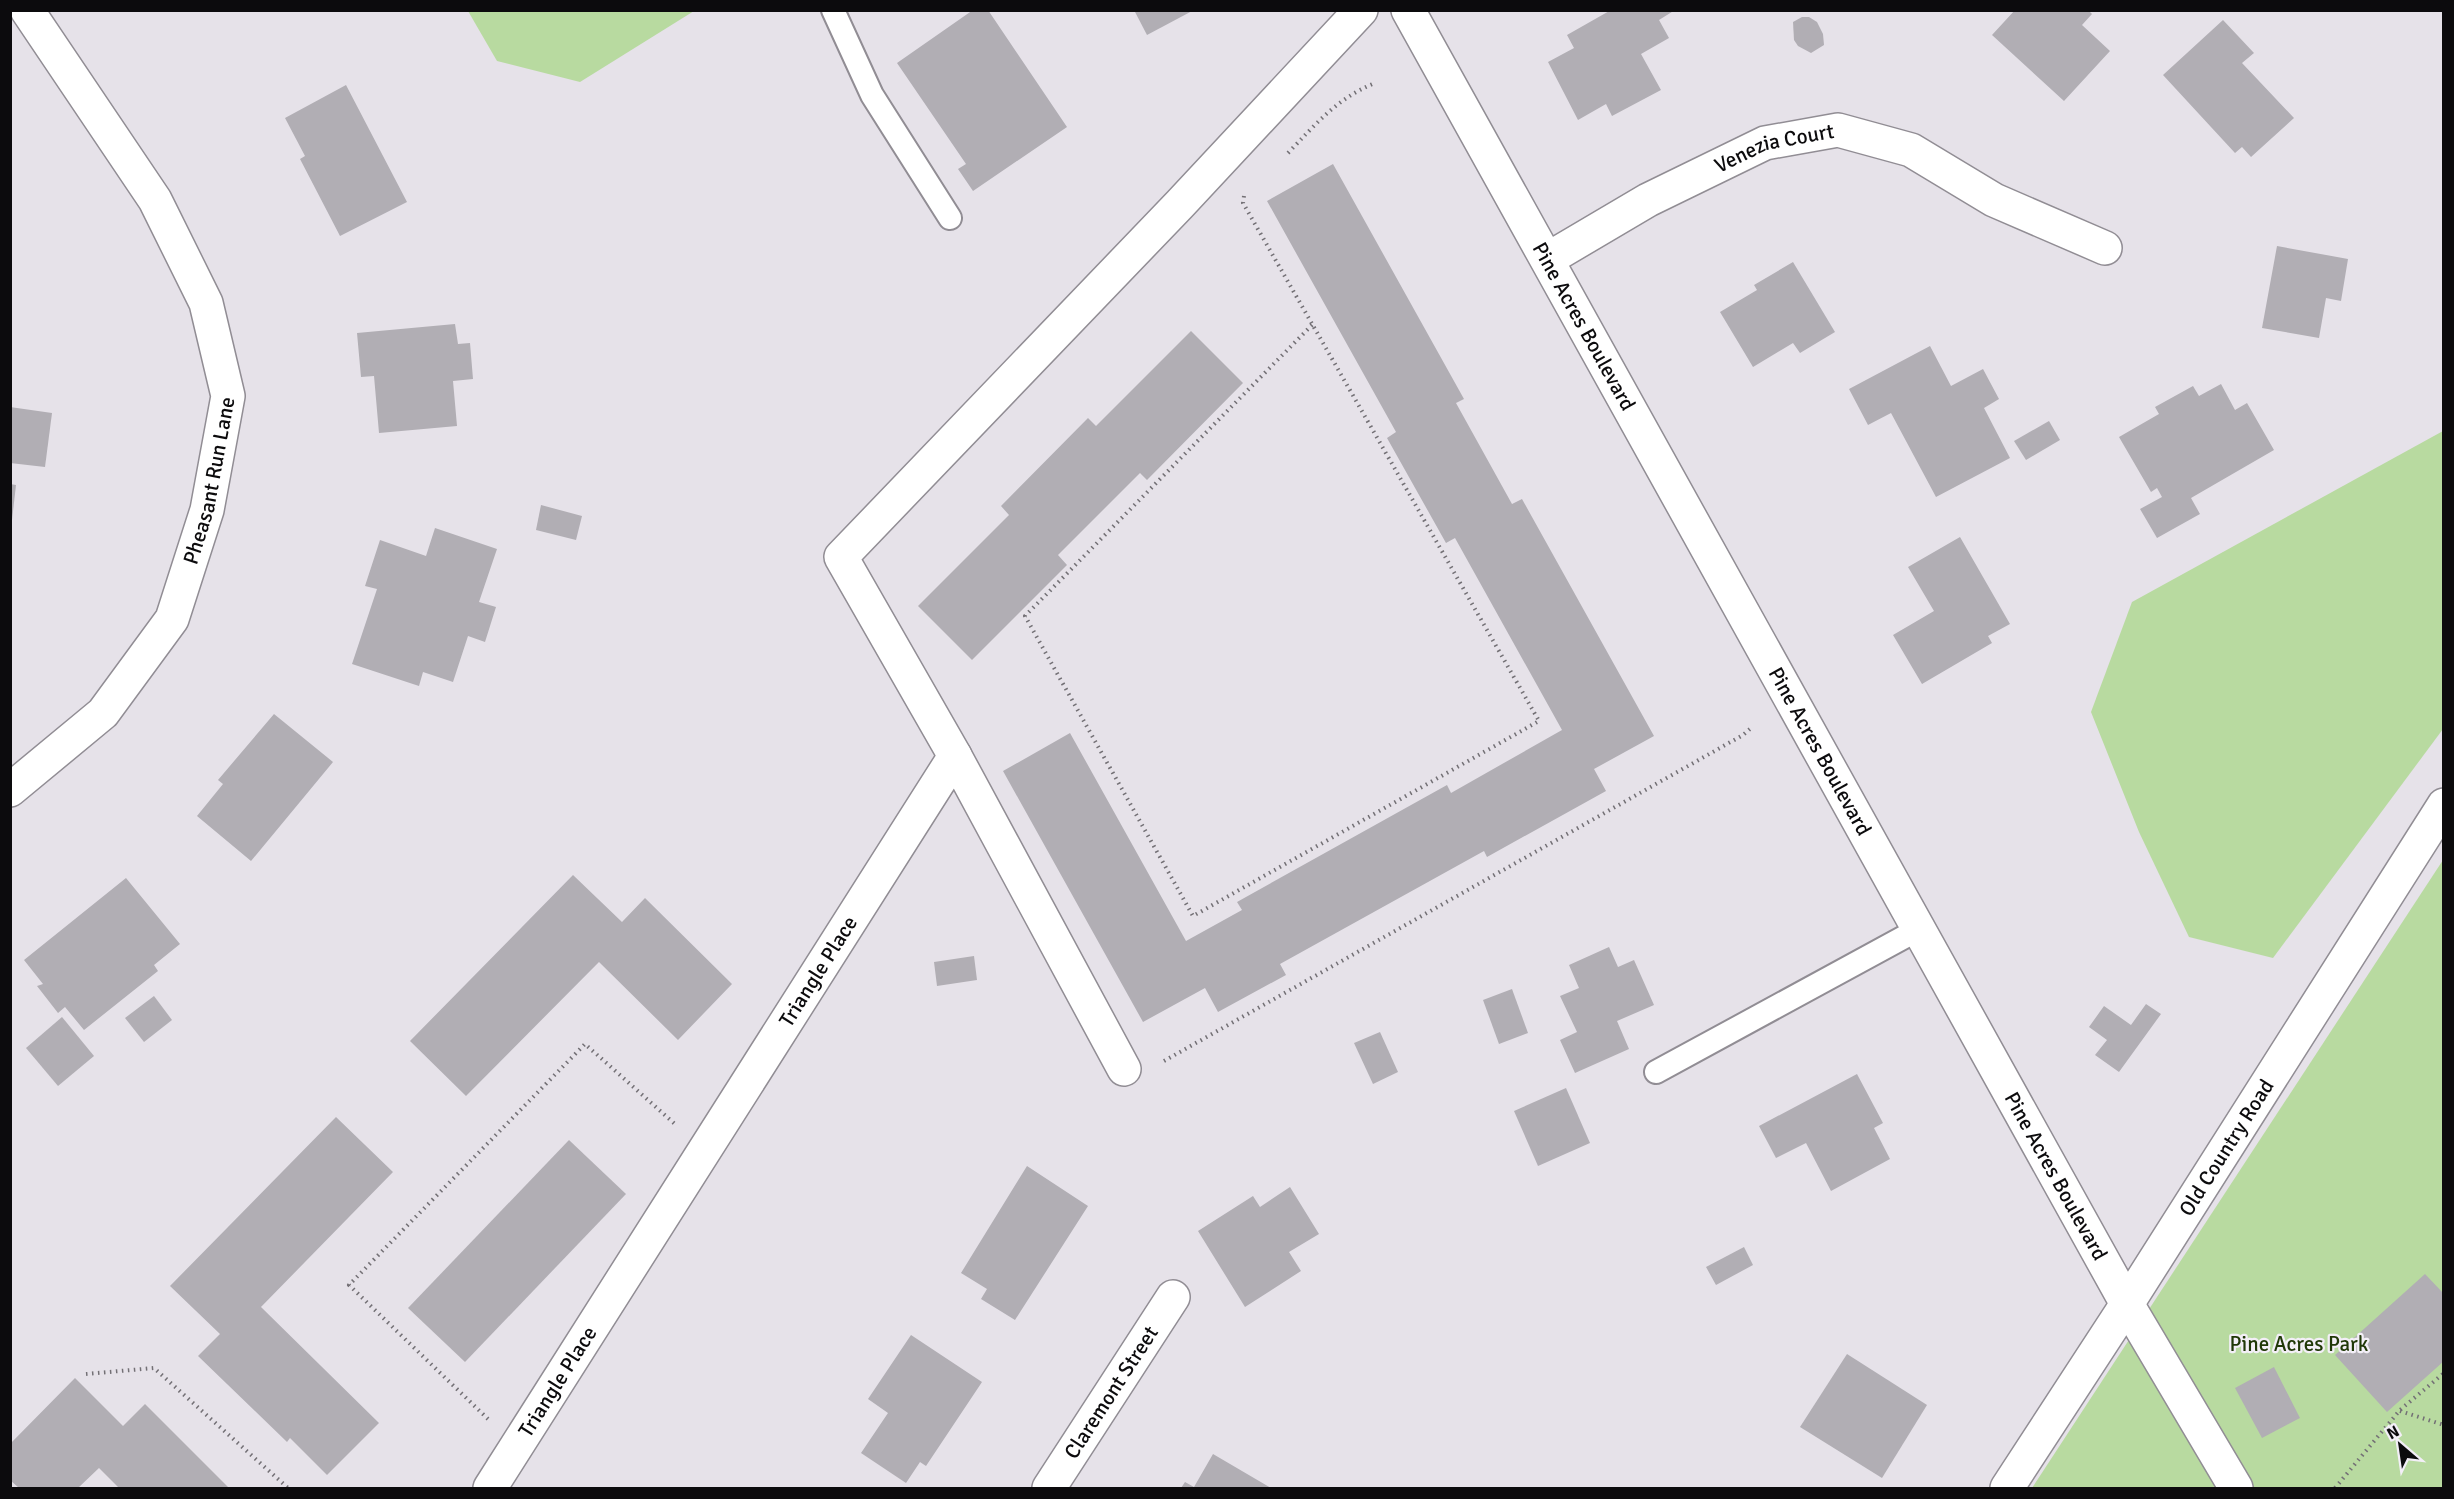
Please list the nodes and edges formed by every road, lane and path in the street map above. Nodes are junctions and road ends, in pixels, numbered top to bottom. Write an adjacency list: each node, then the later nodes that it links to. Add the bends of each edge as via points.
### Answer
1 (27, 10): 14 (street, Pheasant Run Lane, via 155,200 206,303 228,396 207,510 172,619 103,713)
2 (834, 10): 8 (lane, via 872,95)
3 (1361, 10): 13 (street, via 842,557)
4 (1408, 10): 10 (street, Pine Acres Boulevard)
5 (1376, 83): 6 (path, via 1340,102)
6 (1280, 160)
7 (1246, 193): 11 (path, via 1244,203)
8 (950, 218)
9 (2105, 248): 10 (street, Venezia Court, via 1994,200 1911,150 1838,130 1765,143 1648,200)
10 (1548, 259): 16 (street, Pine Acres Boulevard)
11 (1313, 324): 11 (path, via 1539,721 1193,916 1025,616)
12 (1750, 729): 17 (path)
13 (954, 756): 18 (street); 20 (street, Triangle Place)
14 (10, 790)
15 (2444, 805): 22 (street, Old Country Road)
16 (1919, 929): 19 (lane); 22 (street, Pine Acres Boulevard)
17 (1163, 1061)
18 (1124, 1069)
19 (1656, 1072)
20 (707, 1146): 27 (street, Triangle Place); 27 (path, via 681,1130 585,1044 350,1285 482,1415)
21 (1173, 1297): 30 (street, Claremont Street)
22 (2127, 1304): 31 (street, Old Country Road); 32 (street, Pine Acres Boulevard)
23 (2444, 1373): 25 (path)
24 (86, 1374): 28 (path, via 154,1368)
25 (2400, 1410): 26 (path); 33 (path)
26 (2444, 1425)
27 (522, 1439): 29 (street, Triangle Place)
28 (288, 1488)
29 (490, 1488)
30 (1049, 1488)
31 (2007, 1488)
32 (2236, 1488)
33 (2335, 1488)

